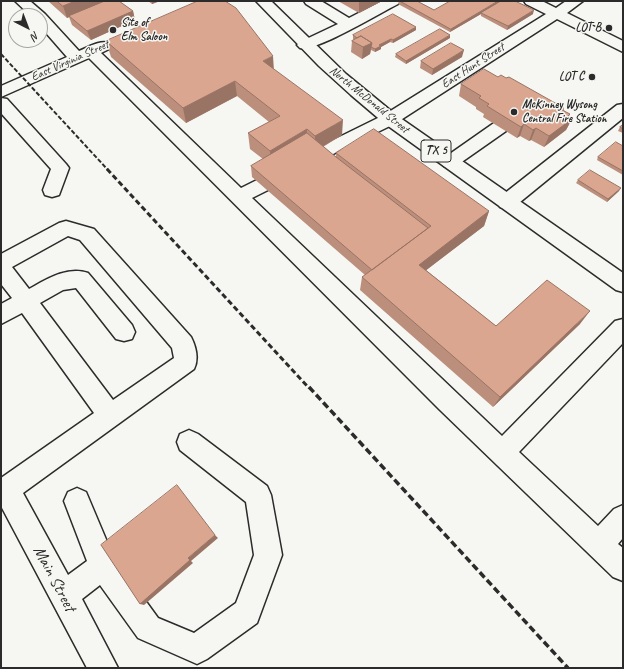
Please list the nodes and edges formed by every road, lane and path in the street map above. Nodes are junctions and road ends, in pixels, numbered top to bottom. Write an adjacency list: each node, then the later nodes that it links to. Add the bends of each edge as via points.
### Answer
1 (22, 1): 7 (street)
2 (263, 1): 12 (street, North McDonald Street / TX 5)
3 (311, 1): 9 (street)
4 (393, 1): 9 (street)
5 (531, 1): 8 (street)
6 (576, 1): 8 (street, East Hunt Street)
7 (29, 8)
8 (557, 13): 13 (street); 18 (street, East Hunt Street)
9 (349, 24): 12 (street)
10 (48, 25): 14 (street)
11 (119, 40): 14 (street, East Virginia Street)
12 (305, 45): 18 (street, North McDonald Street / TX 5, via 346,84)
13 (623, 47)
14 (84, 55): 15 (street, East Virginia Street); 24 (street)
15 (1, 92)
16 (1, 102): 23 (street, via 60,168)
17 (623, 109): 25 (street)
18 (390, 120): 20 (street, East Hunt Street); 21 (street, North McDonald Street / TX 5)
19 (500, 127): 21 (street)
20 (319, 154)
21 (450, 162): 25 (street, North McDonald Street / TX 5)
22 (261, 184): 24 (street)
23 (52, 190)
24 (240, 197): 35 (street)
25 (507, 202): 28 (street, North McDonald Street / TX 5)
26 (1, 264): 33 (street, via 66,228 87,234 182,344 186,362)
27 (1, 268): 29 (street)
28 (623, 284)
29 (26, 301): 30 (street); 32 (street, via 59,282 81,280); 33 (street)
30 (1, 316)
31 (623, 328): 35 (street)
32 (124, 332)
33 (110, 416): 36 (street)
34 (189, 442): 40 (street, via 258,495 268,555 247,613 197,648 148,628)
35 (502, 453): 39 (street)
36 (4, 491): 42 (street, Main Street)
37 (77, 501): 40 (street)
38 (623, 518): 39 (street)
39 (600, 544): 41 (street)
40 (103, 566): 42 (street)
41 (623, 567)
42 (63, 596): 43 (street, Main Street)
43 (103, 668)

